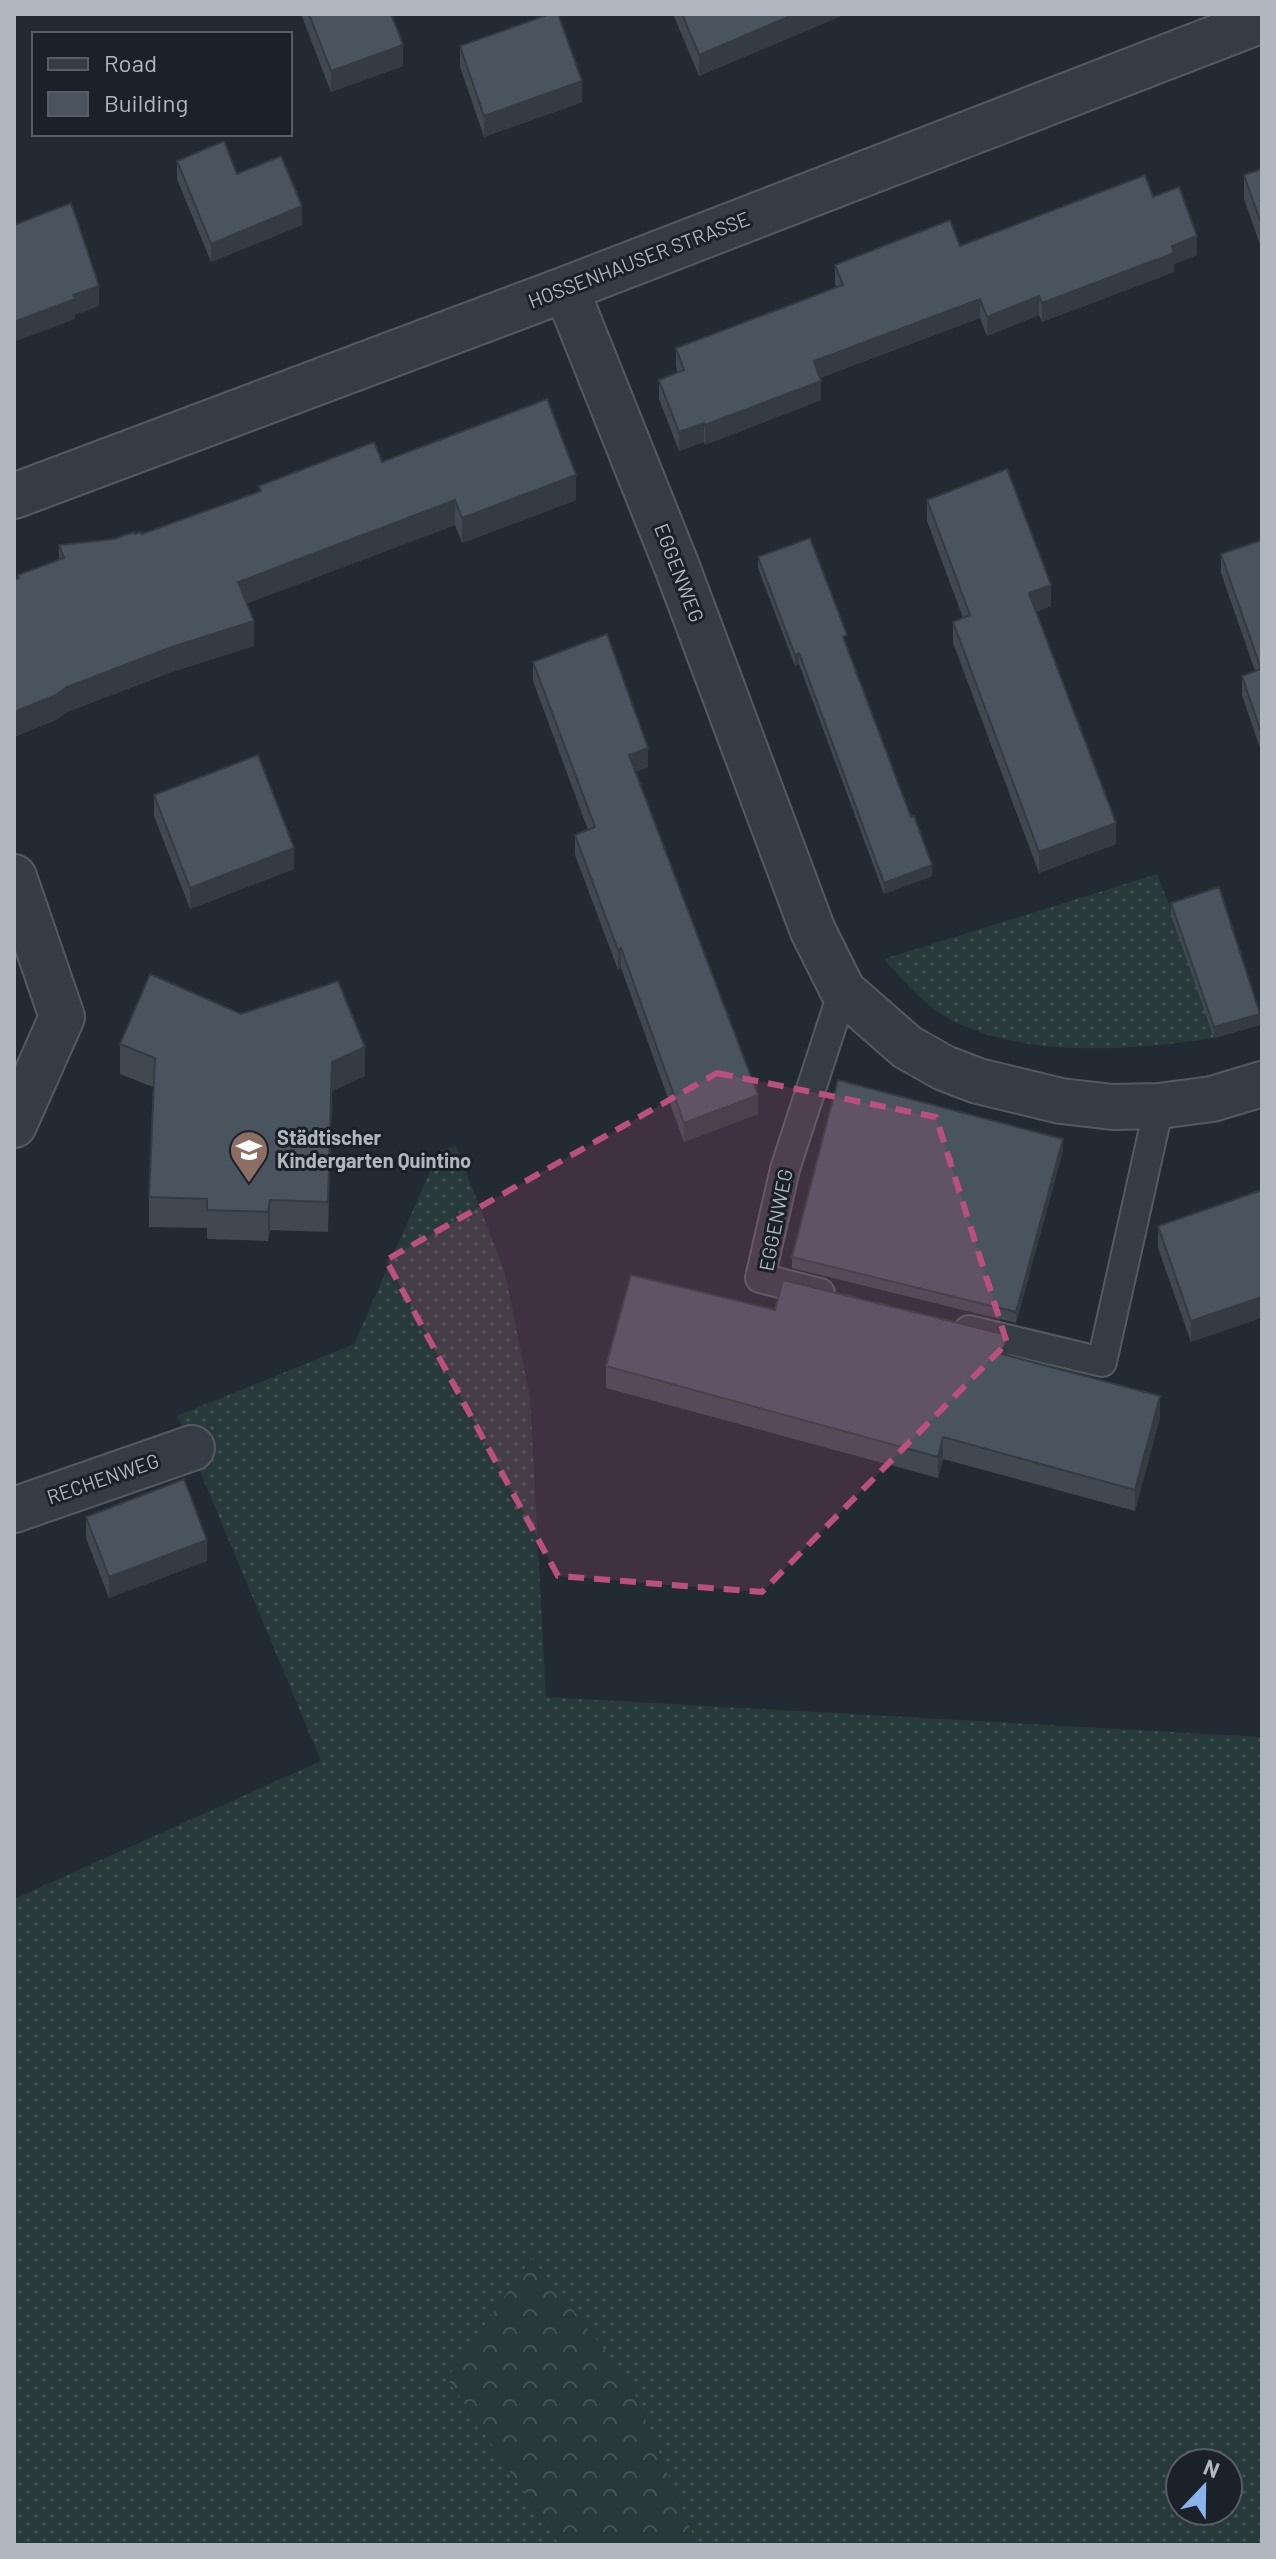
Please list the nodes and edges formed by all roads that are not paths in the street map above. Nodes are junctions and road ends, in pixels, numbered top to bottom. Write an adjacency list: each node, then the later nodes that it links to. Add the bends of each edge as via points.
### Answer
1 (1262, 20): 2 (street, HOSSENHAUSER STRASSE)
2 (566, 289): 3 (street, HOSSENHAUSER STRASSE); 5 (street, EGGENWEG, via 813,931)
3 (14, 496)
4 (14, 877): 8 (street, via 62,1017)
5 (843, 991): 7 (street, EGGENWEG, via 907,1047 978,1081 1061,1101); 9 (lane, EGGENWEG, via 785,1169 760,1278)
6 (1262, 1084): 7 (street, EGGENWEG, via 1212,1099)
7 (1159, 1106): 10 (lane, via 1102,1362)
8 (14, 1125)
9 (838, 1297)
10 (947, 1324)
11 (192, 1448): 12 (street, RECHENWEG)
12 (14, 1510)

